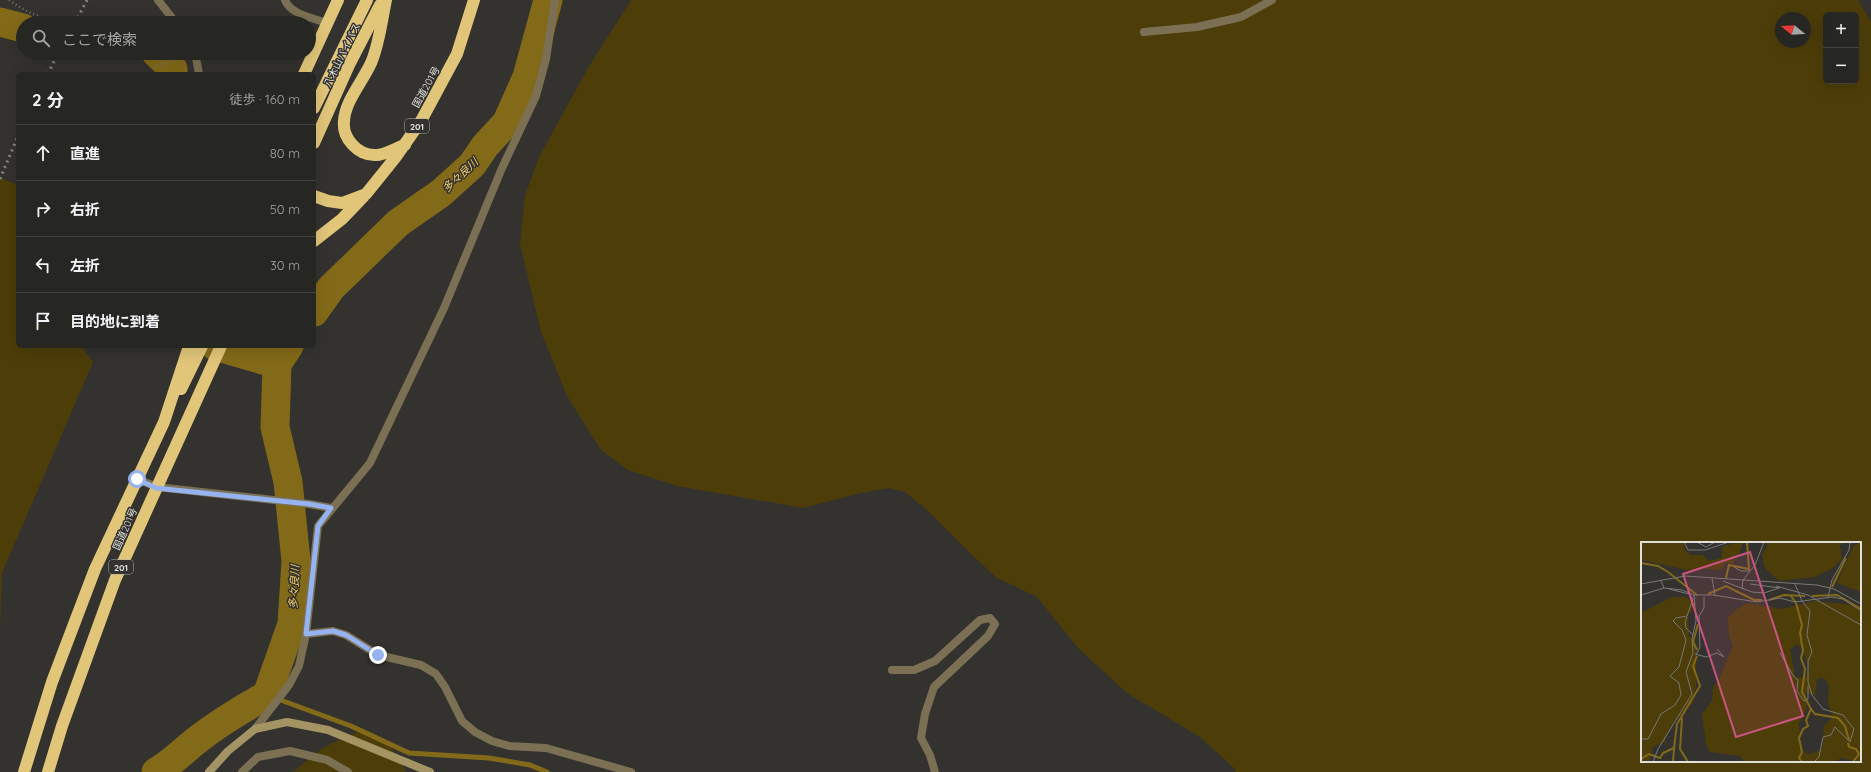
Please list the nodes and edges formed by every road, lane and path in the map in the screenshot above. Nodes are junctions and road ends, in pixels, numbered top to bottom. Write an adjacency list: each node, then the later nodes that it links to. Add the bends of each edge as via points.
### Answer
1 (8, 0): 11 (path)
2 (158, 0): 12 (street)
3 (285, 0): 13 (street, via 287,6)
4 (338, 0): 15 (highway)
5 (366, 0): 24 (highway, 八木山バイパス)
6 (382, 0): 25 (highway, 八木山バイパス)
7 (386, 0): 26 (highway, via 371,62 345,116 345,134 354,147 376,156)
8 (474, 0): 26 (highway, 国道201号 / 201, via 457,54 425,115)
9 (555, 0): 36 (street, via 546,59 536,96 502,168 444,308 370,463)
10 (1272, 0): 16 (street, via 1241,17 1197,27)
11 (38, 16)
12 (171, 16)
13 (305, 16)
14 (316, 19): 15 (street)
15 (327, 23): 17 (highway)
16 (1144, 32)
17 (316, 47)
18 (173, 60): 21 (path)
19 (195, 60): 22 (street)
20 (310, 60): 23 (highway)
21 (156, 66)
22 (197, 71)
23 (305, 72)
24 (316, 104)
25 (316, 139)
26 (405, 145): 27 (highway, 国道201号 / 201)
27 (366, 194): 28 (highway, via 342,203); 29 (highway, 国道201号 / 201, via 342,220)
28 (316, 197)
29 (316, 240)
30 (189, 348): 33 (highway, 201)
31 (200, 348): 33 (highway, 201)
32 (219, 348): 35 (highway, 国道201号 / 201)
33 (189, 360): 34 (highway, 国道201号 / 201)
34 (137, 479): 35 (street); 40 (highway, 国道201号 / 201, via 95,569 52,682)
35 (156, 488): 36 (street); 41 (highway, 国道201号 / 201, via 114,580)
36 (331, 508): 37 (street, via 318,526)
37 (306, 634): 39 (street, via 299,666 290,684); 46 (street, via 333,631 346,635 378,655 421,665 436,674 446,687 462,721 492,741 510,746 546,748)
38 (892, 670): 47 (street, via 914,670 935,660 980,620 990,618 995,624 988,636 934,687 925,714 921,738)
39 (255, 729): 42 (street, via 228,751); 45 (street, via 287,722 328,730)
40 (24, 772)
41 (48, 772)
42 (209, 772)
43 (242, 772): 44 (street, via 258,757 290,751 327,760)
44 (348, 772)
45 (430, 772)
46 (631, 772)
47 (935, 772)

